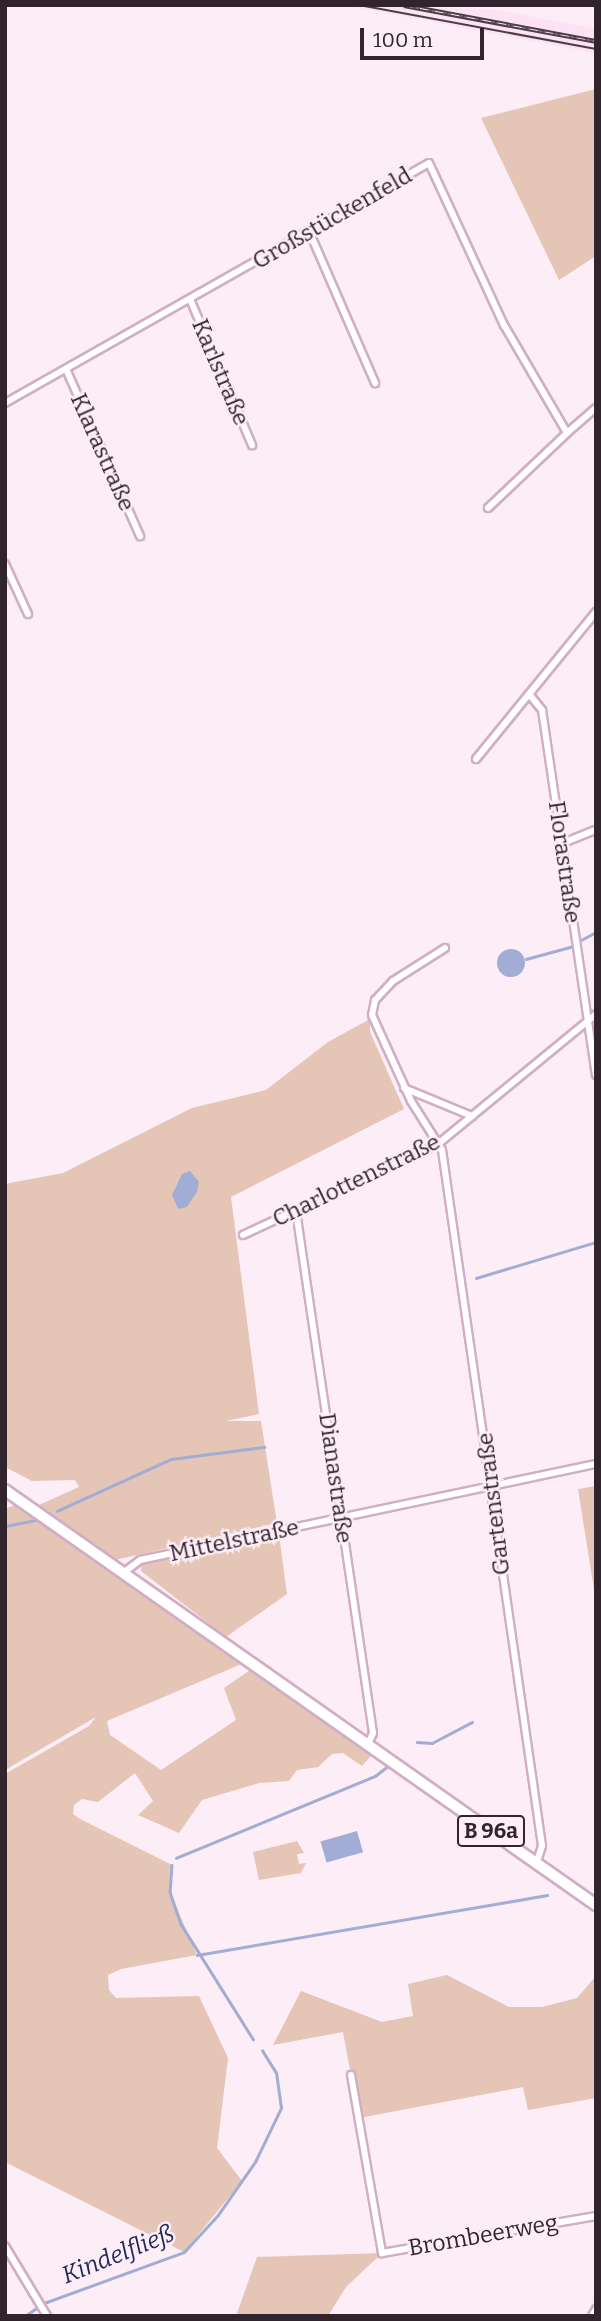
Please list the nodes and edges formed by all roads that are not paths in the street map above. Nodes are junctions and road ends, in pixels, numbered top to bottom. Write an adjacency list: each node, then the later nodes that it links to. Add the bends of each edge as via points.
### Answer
1 (309, 230): 2 (street, Großstückenfeld); 4 (street); 7 (street, Großstückenfeld, via 426,163 434,165 504,325)
2 (190, 299): 3 (street, Großstückenfeld); 8 (street, Karlstraße)
3 (66, 369): 5 (street, Großstückenfeld); 10 (street, Klarastraße)
4 (375, 383)
5 (5, 403)
6 (596, 408): 7 (street)
7 (567, 433): 9 (street)
8 (252, 446)
9 (488, 508)
10 (139, 536)
11 (5, 564): 13 (street)
12 (596, 612): 14 (street)
13 (28, 614)
14 (529, 694): 15 (street); 17 (street, Florastraße, via 542,710)
15 (475, 760)
16 (596, 830): 17 (street)
17 (563, 843): 20 (street, Florastraße)
18 (445, 948): 22 (street, via 393,981 372,1009 377,1032)
19 (596, 1014): 20 (street, Charlottenstraße)
20 (587, 1019): 21 (street, Florastraße); 23 (street, Charlottenstraße)
21 (596, 1075)
22 (404, 1088): 23 (street); 24 (street)
23 (472, 1116): 24 (street, Charlottenstraße)
24 (438, 1144): 25 (street, Charlottenstraße); 28 (street, Gartenstraße, via 482,1408)
25 (296, 1211): 26 (street, Charlottenstraße); 30 (street, Dianastraße)
26 (243, 1235)
27 (596, 1464): 28 (street, Mittelstraße)
28 (489, 1486): 30 (street, Mittelstraße); 33 (street, Gartenstraße, via 542,1846)
29 (5, 1490): 31 (main road, B 96a)
30 (342, 1517): 31 (street, Mittelstraße, via 140,1560); 32 (street, Dianastraße, via 373,1733)
31 (123, 1573): 32 (main road, B 96a)
32 (368, 1744): 33 (main road, B 96a)
33 (536, 1864): 34 (main road, B 96a)
34 (596, 1905)
35 (351, 2075): 36 (street, Brombeerweg, via 382,2253)
36 (596, 2216)
37 (5, 2246): 39 (street)
38 (596, 2309): 40 (street)
39 (47, 2316)
40 (593, 2316)

